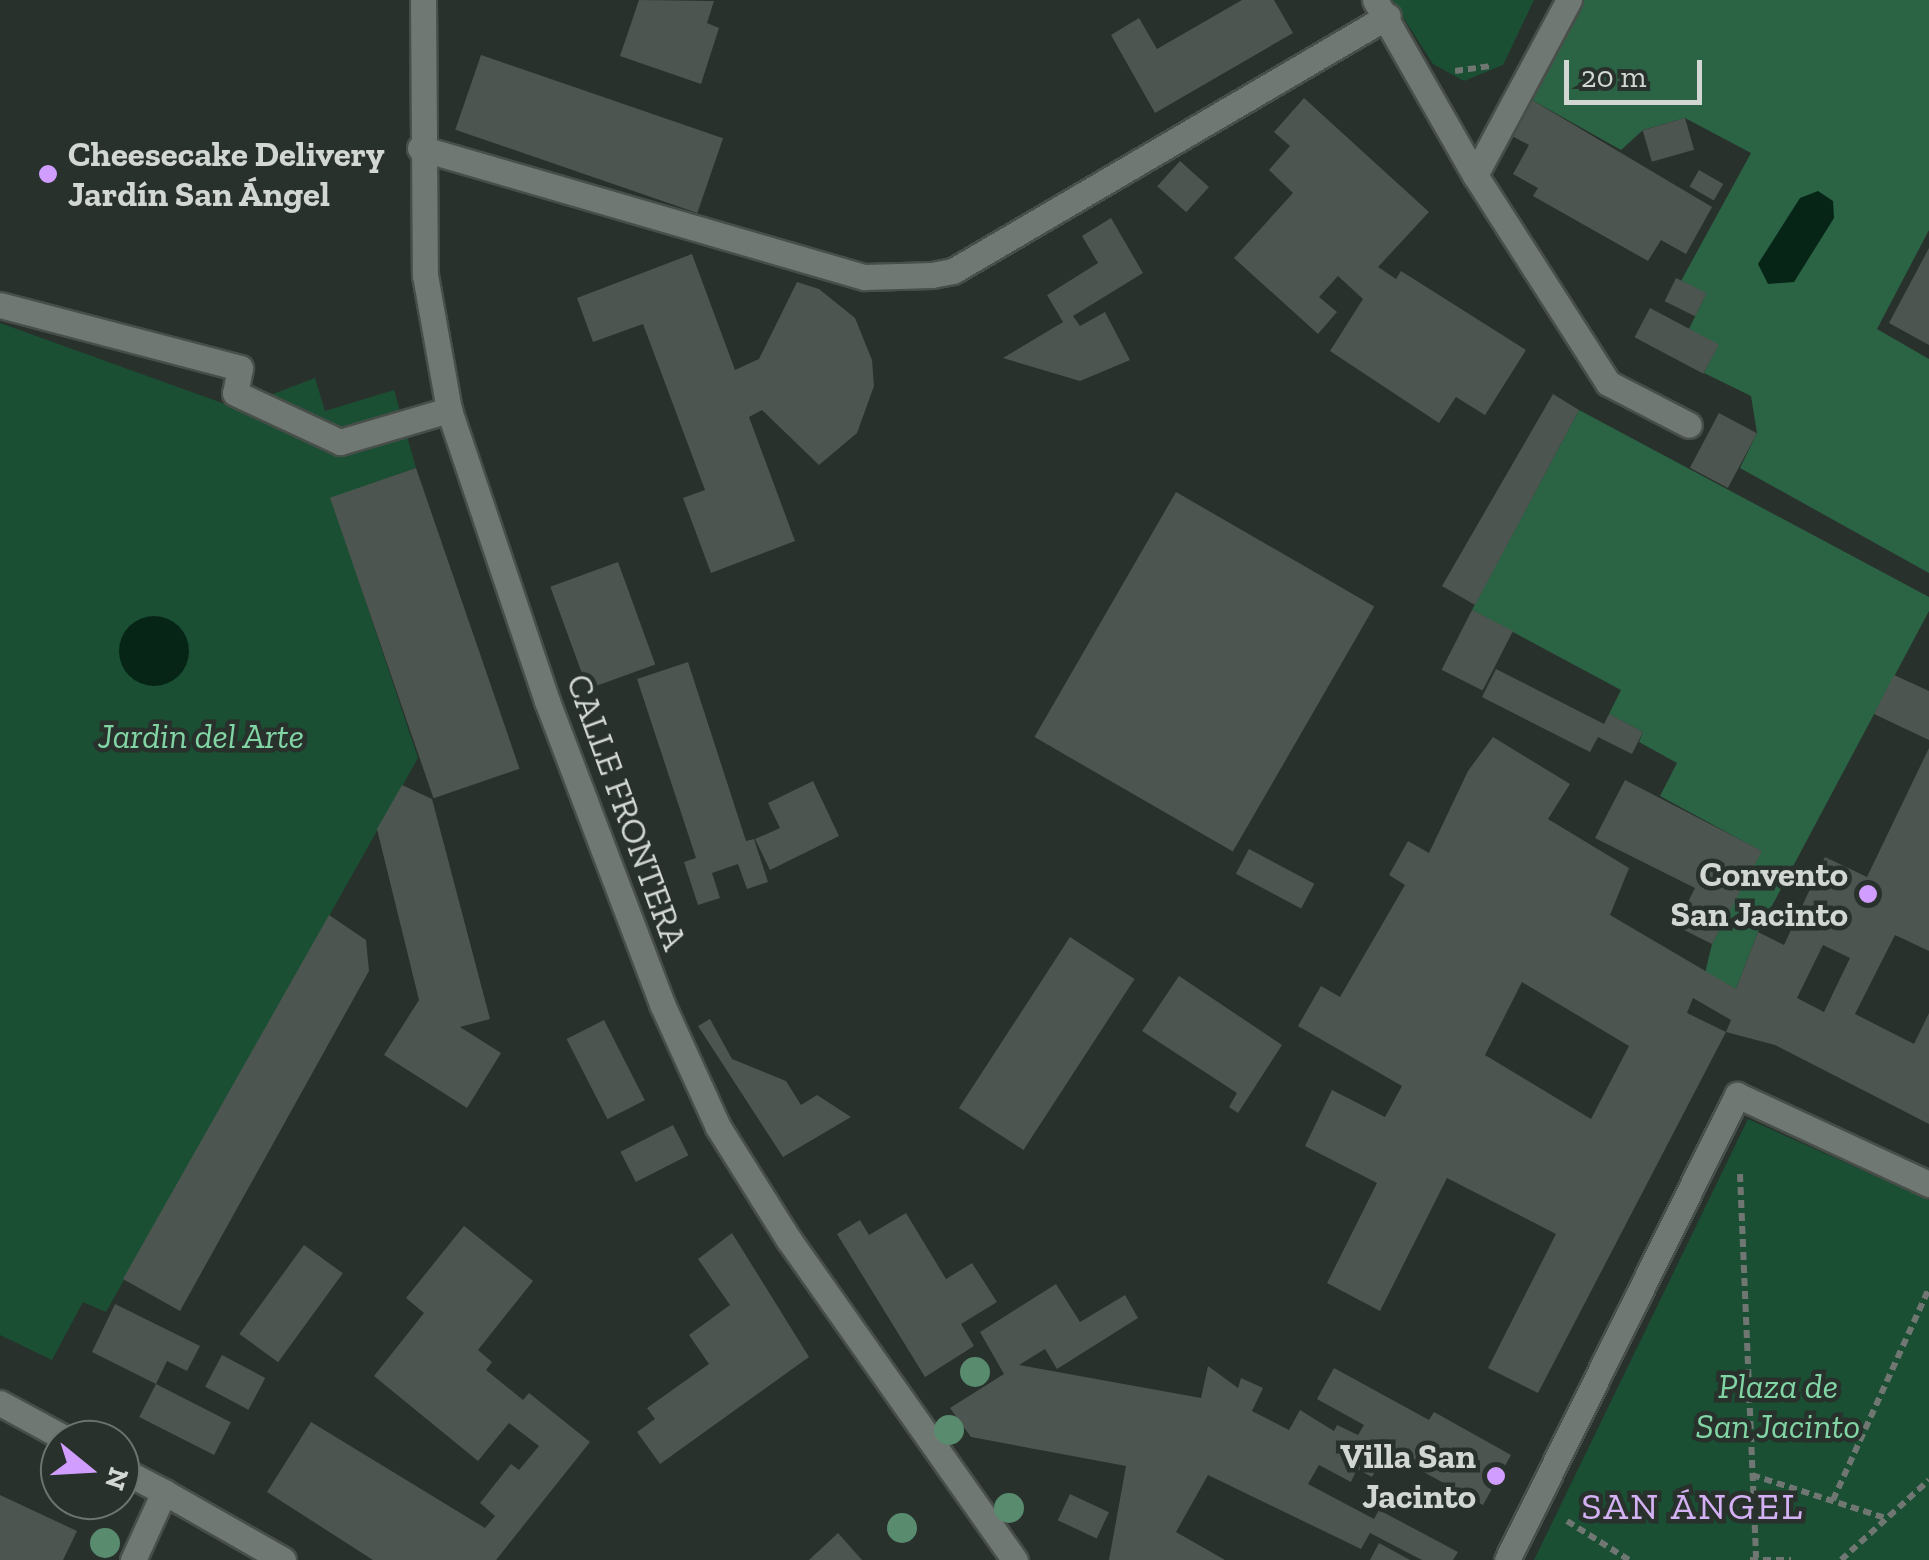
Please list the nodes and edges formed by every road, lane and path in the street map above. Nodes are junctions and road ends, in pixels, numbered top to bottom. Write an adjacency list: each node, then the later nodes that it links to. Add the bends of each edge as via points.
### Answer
1 (422, 0): 6 (street, CALLE FRONTERA)
2 (1569, 0): 7 (street)
3 (1381, 8): 6 (street, via 952,270 921,277 866,277); 7 (street)
4 (1497, 61): 5 (path, via 1477,73)
5 (1446, 66)
6 (420, 148): 9 (street, CALLE FRONTERA, via 426,275)
7 (1475, 175): 10 (street, via 1608,383)
8 (0, 304): 9 (street, via 240,368 235,394 340,442)
9 (449, 410): 26 (street, CALLE FRONTERA, via 561,737 662,1004 718,1127 892,1392)
10 (1690, 425)
11 (1739, 1168): 16 (path)
12 (1929, 1184): 21 (street, via 1737,1095)
13 (1929, 1288): 20 (path)
14 (0, 1402): 15 (street)
15 (40, 1424)
16 (1752, 1474): 20 (path); 23 (path)
17 (140, 1479): 19 (street)
18 (1929, 1480): 22 (path)
19 (164, 1492): 24 (street); 25 (street)
20 (1833, 1500): 22 (path)
21 (1536, 1502): 27 (street); 28 (path)
22 (1888, 1518): 30 (path)
23 (1753, 1559): 29 (path)
24 (133, 1560)
25 (283, 1560)
26 (1015, 1560)
27 (1507, 1560)
28 (1629, 1560)
29 (1791, 1560)
30 (1840, 1560)

